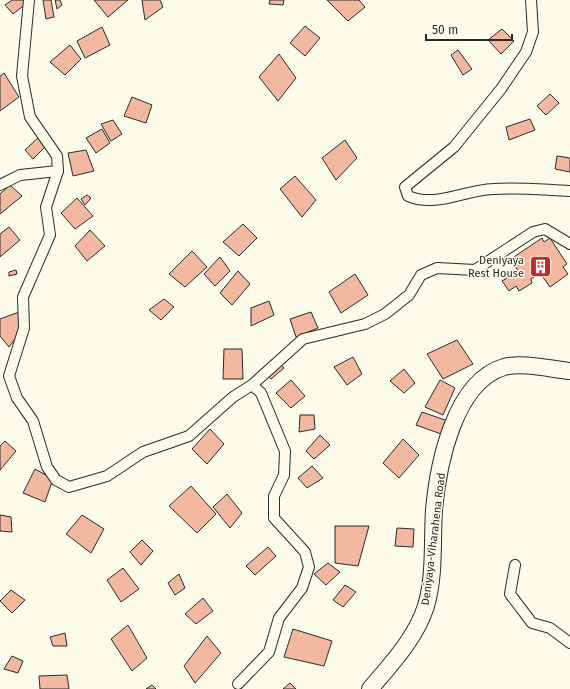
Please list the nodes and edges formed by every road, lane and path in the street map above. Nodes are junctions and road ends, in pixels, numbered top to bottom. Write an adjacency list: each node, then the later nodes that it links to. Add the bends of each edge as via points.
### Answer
1 (29, 0): 3 (street, via 22,76 30,117 57,156)
2 (531, 0): 5 (street, via 533,32 526,52 501,89 454,147 405,187 408,196 417,200 438,200 492,189)
3 (58, 171): 4 (street, via 20,175); 8 (street, via 46,207 50,235 23,297 24,328 9,376 17,398 33,421 47,466 56,480 69,487 107,476 143,452 189,436 233,397)
4 (0, 185)
5 (570, 191)
6 (570, 244): 8 (street, via 544,229 533,232 475,270 437,268 421,275 409,295 386,314 365,324 303,339)
7 (570, 371): 12 (main road, Deniyaya-Viharahena Road, via 521,366 504,367 489,373 475,385 466,398 451,428 441,469 434,509 433,548 426,606 419,624)
8 (252, 385): 11 (street, via 261,393 285,451 284,475 274,496 274,518 305,552 309,567 302,588 279,618 268,652)
9 (515, 565): 10 (street, via 510,594 532,623 550,628)
10 (570, 643)
11 (238, 684)
12 (370, 689)

